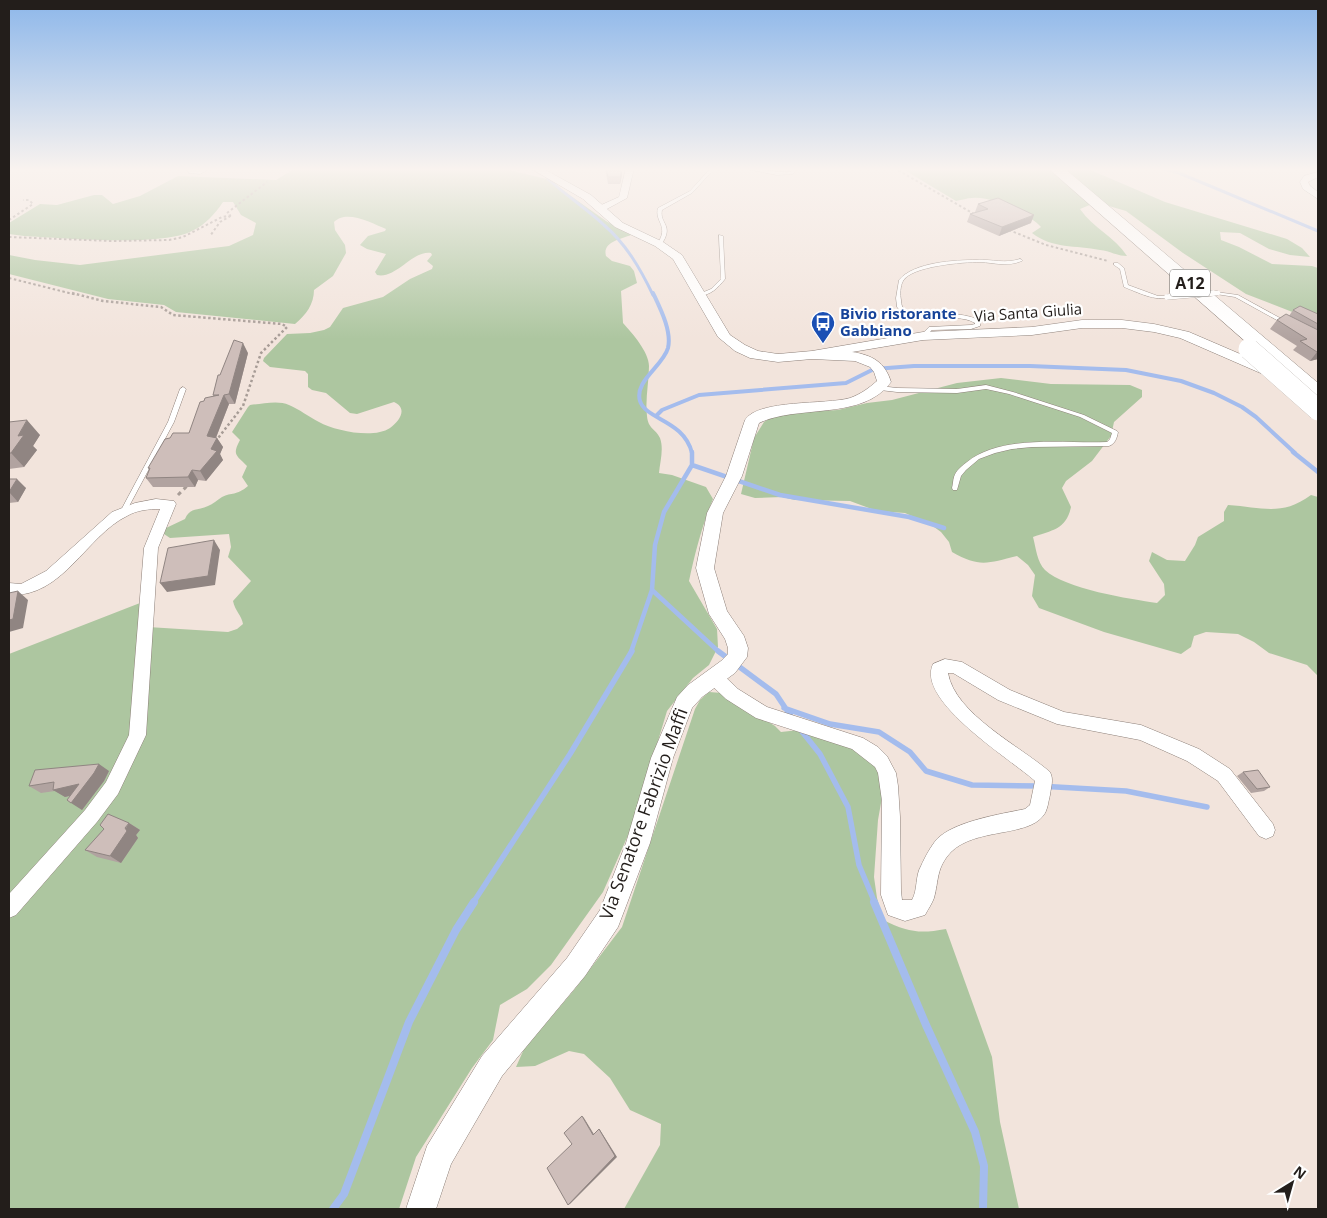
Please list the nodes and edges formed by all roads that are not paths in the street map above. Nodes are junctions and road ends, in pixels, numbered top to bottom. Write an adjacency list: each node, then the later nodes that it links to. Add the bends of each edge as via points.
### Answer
1 (619, 225): 6 (street, Via Santa Giulia)
2 (664, 225): 6 (lane, via 666,229)
3 (1114, 225): 16 (highway, A12, bridge)
4 (1115, 225): 15 (highway, A12)
5 (721, 236): 9 (lane, via 723,279 713,290)
6 (659, 244): 9 (street, Via Santa Giulia, via 678,257)
7 (1020, 260): 11 (lane, via 1006,264 979,261 951,263 931,266 903,277 898,298 899,307 904,312 918,316 965,317 978,322 971,327 932,328)
8 (1116, 264): 10 (lane, bridge, via 1122,268 1126,286 1158,297 1218,293 1236,296)
9 (701, 295): 12 (street, Via Santa Giulia, via 725,337 740,348 755,355 778,358)
10 (1294, 329)
11 (923, 336): 12 (street, Via Santa Giulia); 15 (street, Via Santa Giulia, via 1032,331 1082,324 1154,328 1184,335)
12 (812, 355): 13 (street, via 868,360 883,374 884,382)
13 (880, 388): 17 (lane, via 958,390 986,387 1082,416 1115,432 1116,436 1108,444 1033,444 984,454 969,462 957,476); 20 (street, Via Senatore Fabrizio Maffi, via 864,398 832,406 776,410 752,420 734,476 716,513 705,568 718,614 734,636 738,648 728,667)
14 (183, 389): 18 (lane, via 171,422)
15 (1318, 395)
16 (1318, 410)
17 (956, 488)
18 (122, 512): 19 (street, via 68,562 19,590); 22 (street, via 154,504 169,504 151,548 137,735 112,788)
19 (9, 589)
20 (714, 677): 21 (street, via 732,694 762,713 857,742 869,749 884,766 889,782 890,896 895,908 905,911 918,908 924,896 928,872 944,846 983,826 1030,817 1038,809 1044,778 1023,759 975,726 955,704 938,678 939,669 945,666 956,667 1004,695 1063,719 1141,733 1193,755 1224,775); 23 (street, Via Senatore Fabrizio Maffi, via 684,703 662,758 638,843 609,918 576,967 492,1066 438,1157)
21 (1266, 830)
22 (9, 908)
23 (421, 1209)

